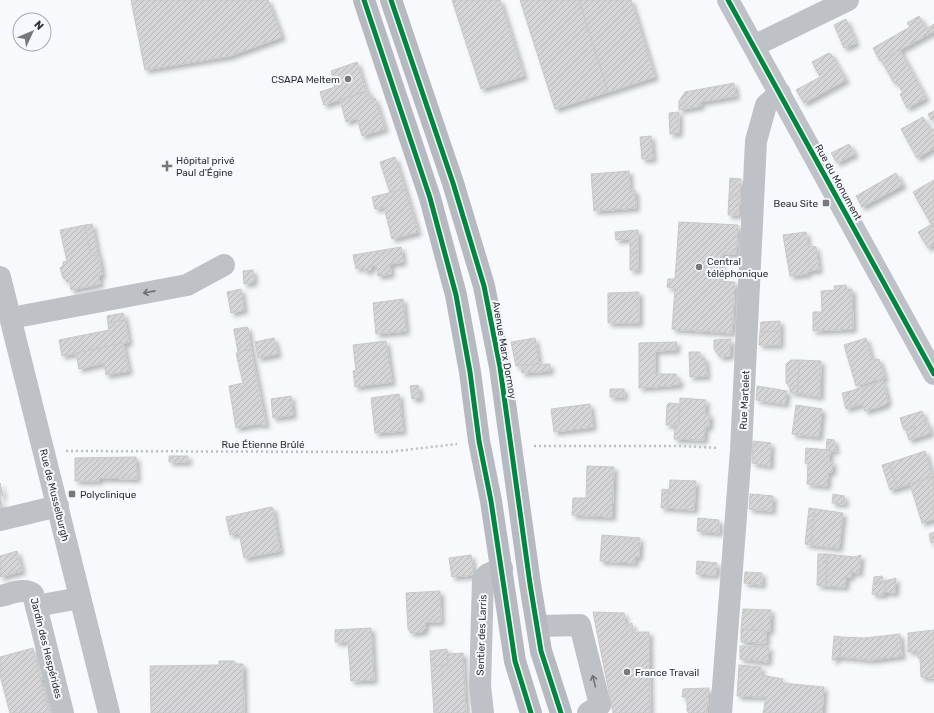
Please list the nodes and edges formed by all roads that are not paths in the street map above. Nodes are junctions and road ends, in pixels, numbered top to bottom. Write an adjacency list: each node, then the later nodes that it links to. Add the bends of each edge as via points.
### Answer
1 (364, 0): 13 (main road, via 430,198 456,295)
2 (391, 0): 17 (main road, Avenue Marx Dormoy, via 484,286 500,367)
3 (728, 0): 5 (street, Rue du Monument)
4 (848, 0): 5 (street)
5 (754, 46): 6 (street, Rue du Monument)
6 (780, 93): 10 (street, Rue du Monument); 24 (street, Rue Martelet, via 766,105 756,141 741,450)
7 (224, 265): 9 (street, one-way to 9, via 187,285)
8 (1, 282): 9 (street, Rue de Musselburgh)
9 (11, 318): 11 (street, Rue de Musselburgh)
10 (934, 374)
11 (58, 506): 12 (street); 15 (street, Rue de Musselburgh)
12 (0, 520)
13 (502, 568): 20 (street, Sentier des Larris, via 483,579 480,686); 21 (main road, via 516,661)
14 (0, 596): 16 (street, Jardin des Hespérides, via 30,591)
15 (80, 598): 16 (street); 19 (street, Rue de Musselburgh)
16 (36, 606): 18 (street, Jardin des Hespérides)
17 (537, 626): 22 (main road, Avenue Marx Dormoy, via 541,651); 23 (street, one-way to 17, via 600,705 580,625)
18 (63, 713)
19 (109, 713)
20 (483, 713)
21 (531, 713)
22 (561, 713)
23 (588, 713)
24 (721, 713)

